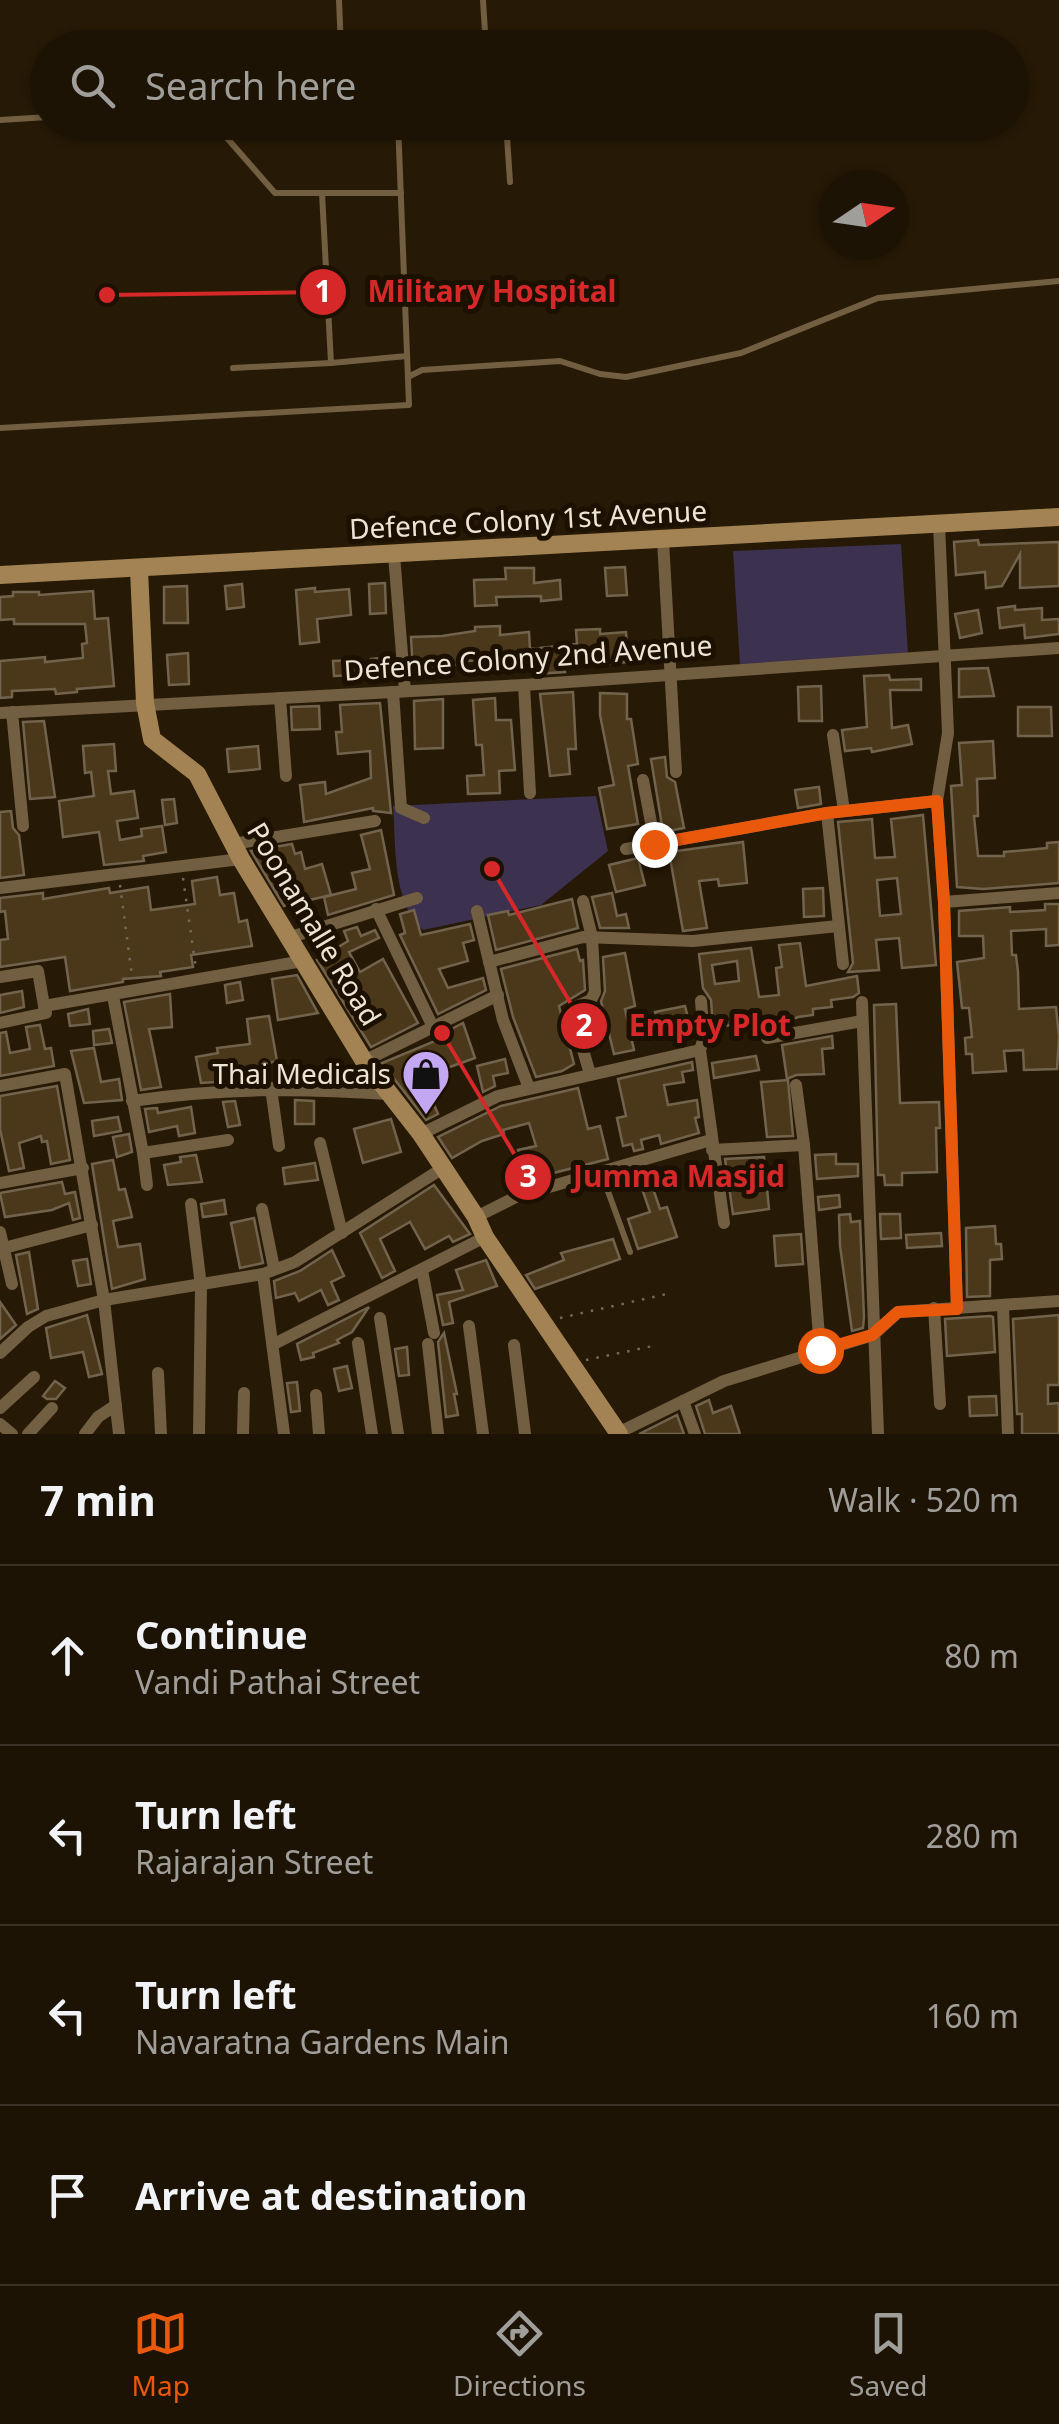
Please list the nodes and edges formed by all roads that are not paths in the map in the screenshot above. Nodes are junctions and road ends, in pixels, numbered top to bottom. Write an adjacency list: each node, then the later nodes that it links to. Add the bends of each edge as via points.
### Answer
1 (339, 0): 3 (lane)
2 (483, 0): 4 (lane)
3 (340, 30)
4 (485, 30)
5 (30, 118): 6 (lane)
6 (0, 120)
7 (229, 140): 11 (lane, via 275,193)
8 (399, 140): 12 (lane)
9 (507, 140): 10 (lane)
10 (510, 182)
11 (322, 193): 12 (lane); 15 (lane)
12 (401, 193): 14 (lane)
13 (1059, 282): 17 (lane, via 878,298 741,353 626,377 560,361 422,370)
14 (407, 356): 15 (lane); 17 (lane)
15 (332, 363): 16 (lane)
16 (233, 368)
17 (408, 377): 18 (lane, via 409,405)
18 (0, 428)
19 (1059, 518): 20 (street, Defence Colony 1st Avenue)
20 (939, 524): 21 (street, Defence Colony 1st Avenue); 26 (street)
21 (664, 540): 22 (street, Defence Colony 1st Avenue); 27 (street)
22 (394, 556): 23 (street, Defence Colony 1st Avenue); 29 (street)
23 (140, 570): 24 (street, Defence Colony 1st Avenue); 31 (street, Poonamalle Road)
24 (0, 575)
25 (1059, 648): 26 (street, Defence Colony 2nd Avenue)
26 (946, 655): 27 (street, Defence Colony 2nd Avenue); 38 (street, via 948,734)
27 (670, 674): 28 (street, Defence Colony 2nd Avenue); 34 (street)
28 (524, 686): 29 (street, Defence Colony 2nd Avenue); 37 (street)
29 (399, 692): 30 (street, Defence Colony 2nd Avenue); 41 (street, via 401,808)
30 (280, 698): 31 (street, Defence Colony 2nd Avenue); 35 (street)
31 (145, 703): 32 (street, Defence Colony 2nd Avenue); 46 (street, Poonamalle Road, via 152,739 197,774)
32 (6, 713): 43 (street)
33 (834, 734): 39 (street)
34 (676, 772)
35 (286, 776)
36 (643, 780): 44 (street)
37 (530, 793)
38 (937, 801): 39 (street); 51 (street)
39 (844, 811): 40 (street)
40 (827, 813): 44 (street); 54 (street)
41 (424, 818)
42 (375, 821): 46 (street)
43 (23, 826)
44 (654, 844): 45 (street)
45 (626, 849)
46 (237, 852): 47 (street, via 182,866); 55 (street, Poonamalle Road)
47 (0, 888)
48 (1059, 893): 51 (street)
49 (417, 898): 52 (street)
50 (583, 901): 56 (street)
51 (944, 902): 109 (street)
52 (376, 909): 55 (street); 68 (street)
53 (477, 911): 58 (street)
54 (838, 926): 56 (street, via 693,941); 59 (street)
55 (291, 937): 57 (street, Poonamalle Road)
56 (592, 937): 58 (street); 72 (street, via 595,992 572,1012)
57 (303, 960): 62 (street); 71 (street, Poonamalle Road)
58 (489, 962): 61 (street)
59 (844, 964)
60 (0, 977): 65 (street, via 38,971)
61 (498, 995): 68 (street); 76 (street)
62 (112, 996): 65 (street); 78 (street)
63 (700, 1001): 70 (street)
64 (862, 1002): 66 (street)
65 (44, 1006): 67 (street, via 46,1014)
66 (862, 1021): 69 (street); 112 (street)
67 (0, 1023)
68 (432, 1027): 71 (street)
69 (767, 1038)
70 (700, 1050): 72 (street); 82 (street)
71 (364, 1061): 77 (street, Poonamalle Road)
72 (590, 1074): 76 (street)
73 (796, 1085): 84 (street)
74 (0, 1086): 86 (street, via 65,1074)
75 (271, 1088): 77 (street); 78 (street); 83 (street)
76 (529, 1088): 79 (street)
77 (389, 1094): 79 (street, Poonamalle Road)
78 (132, 1102): 85 (street)
79 (421, 1134): 87 (street, Poonamalle Road)
80 (228, 1140): 85 (street)
81 (320, 1144): 97 (street)
82 (712, 1145): 84 (street); 88 (street); 94 (street)
83 (279, 1146)
84 (804, 1146): 116 (street)
85 (143, 1153): 90 (street)
86 (83, 1168): 89 (street); 95 (street)
87 (443, 1168): 93 (street, Poonamalle Road); 97 (street)
88 (600, 1171): 93 (street, via 518,1196); 100 (lane)
89 (0, 1183)
90 (147, 1186)
91 (191, 1204): 104 (street)
92 (262, 1209): 102 (street)
93 (476, 1217): 98 (street, Poonamalle Road)
94 (724, 1223)
95 (92, 1225): 99 (street); 105 (street)
96 (0, 1232): 99 (street)
97 (342, 1233): 102 (street)
98 (485, 1238): 101 (street); 142 (street, Poonamalle Road)
99 (4, 1248): 103 (street)
100 (630, 1252)
101 (422, 1270): 113 (street); 139 (street)
102 (268, 1271): 104 (street); 113 (street)
103 (12, 1284)
104 (201, 1286): 105 (street); 133 (street)
105 (104, 1300): 117 (street, via 46,1316); 124 (street)
106 (1059, 1300): 107 (street)
107 (1004, 1306): 109 (street); 145 (street)
108 (934, 1308): 109 (street); 112 (street, via 898,1312); 123 (street)
109 (957, 1309)
110 (380, 1318): 138 (street)
111 (469, 1326): 140 (street)
112 (872, 1335): 116 (street); 144 (street)
113 (274, 1344): 135 (street)
114 (358, 1344): 137 (street)
115 (514, 1345): 141 (street)
116 (820, 1350): 122 (street)
117 (0, 1353)
118 (158, 1373): 132 (street)
119 (34, 1378): 125 (street)
120 (244, 1393): 134 (street)
121 (316, 1395): 136 (street)
122 (682, 1402): 142 (street); 143 (street)
123 (940, 1404)
124 (116, 1405): 130 (street); 131 (street)
125 (0, 1408)
126 (52, 1408): 129 (street)
127 (0, 1424): 128 (street)
128 (12, 1434)
129 (28, 1434)
130 (85, 1434)
131 (119, 1434)
132 (161, 1434)
133 (199, 1434)
134 (242, 1434)
135 (284, 1434)
136 (319, 1434)
137 (372, 1434)
138 (398, 1434)
139 (438, 1434)
140 (483, 1434)
141 (526, 1434)
142 (618, 1434)
143 (695, 1434)
144 (878, 1434)
145 (1008, 1434)

